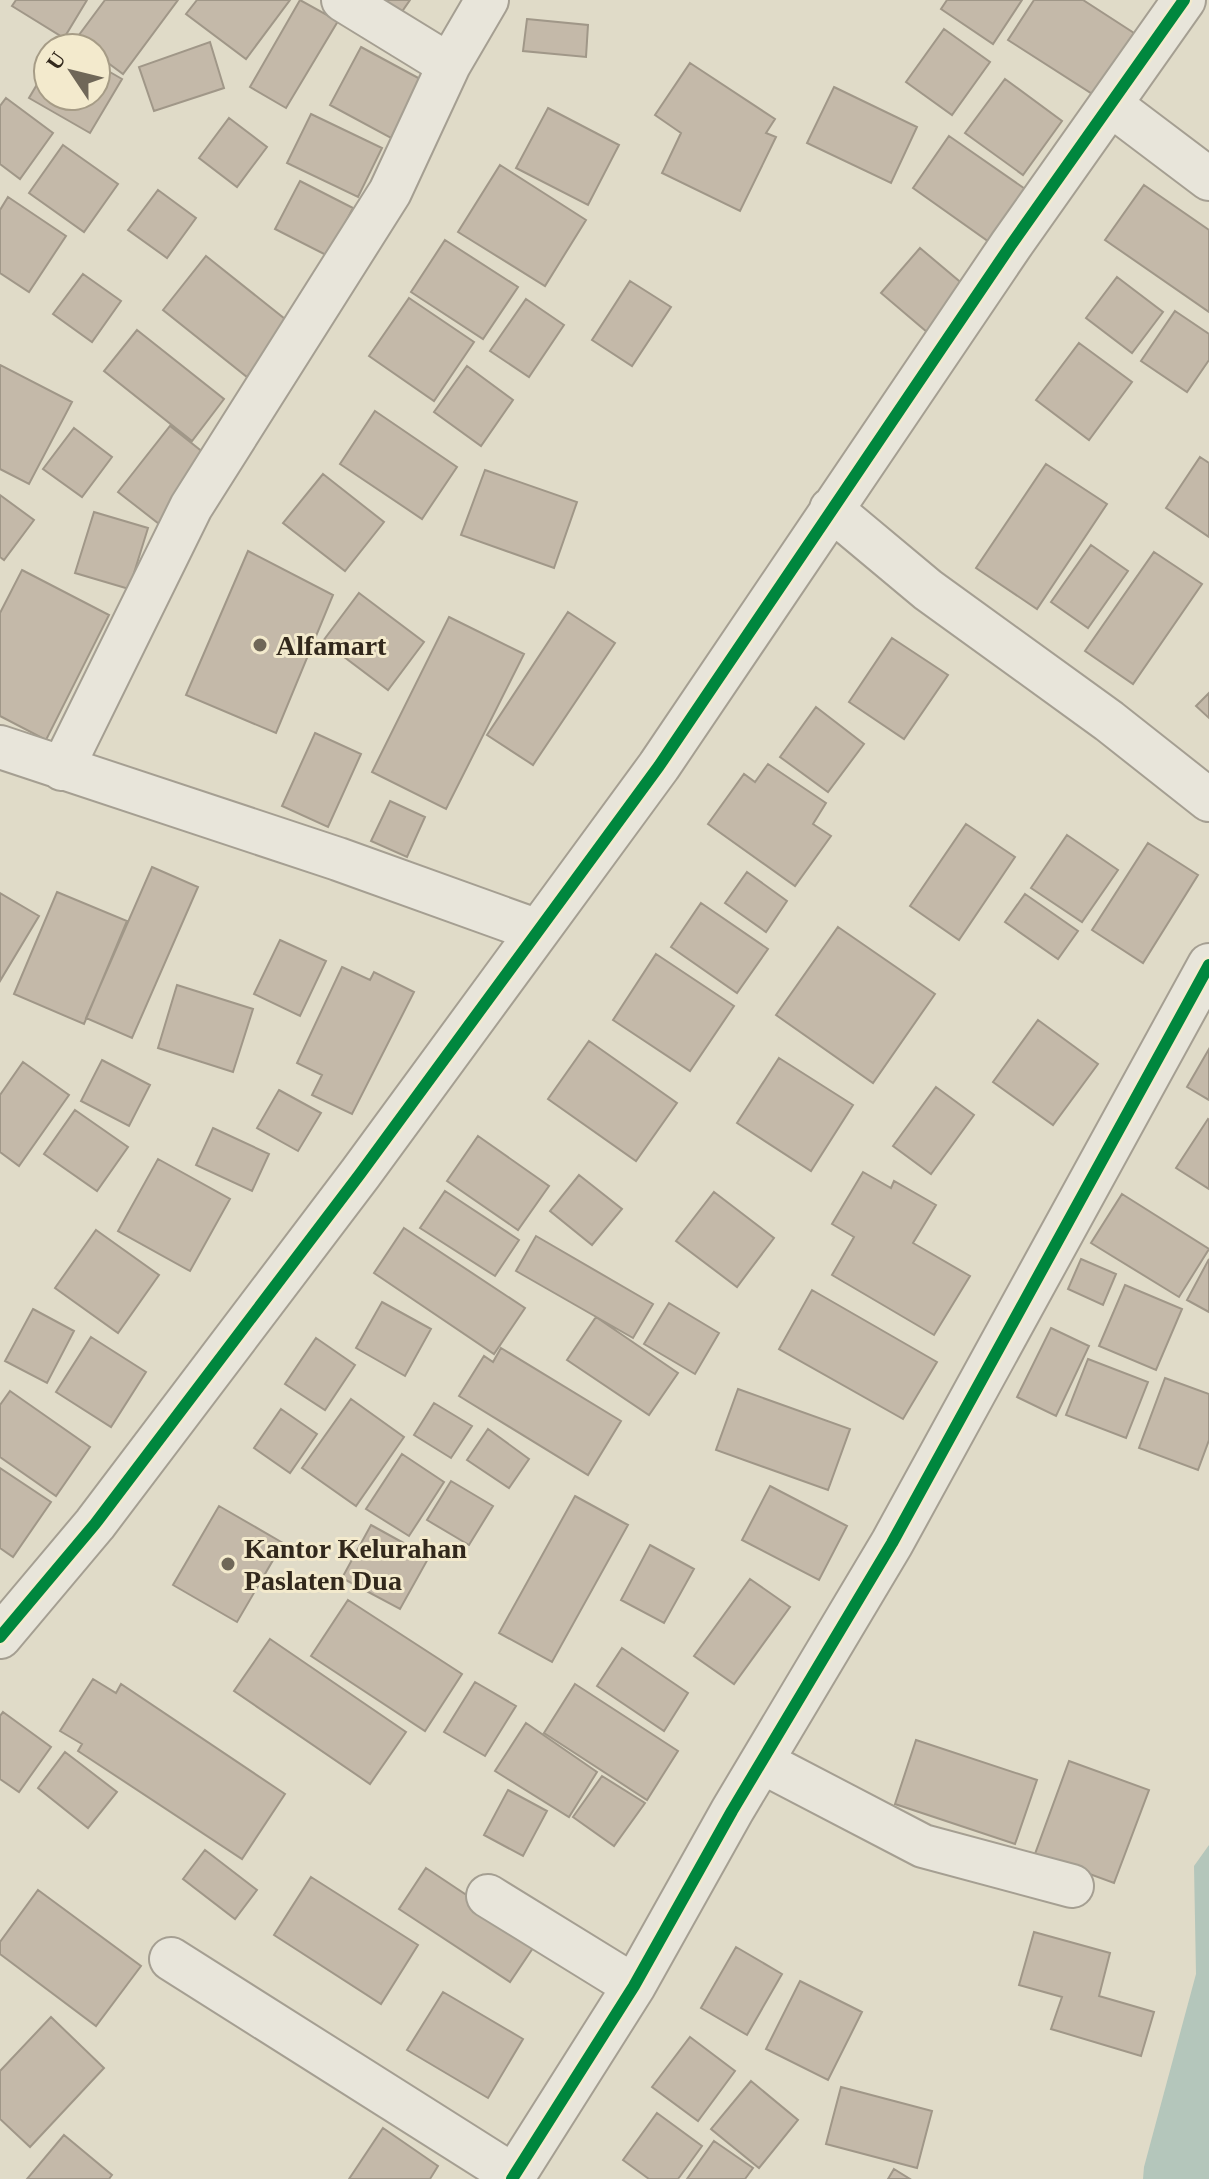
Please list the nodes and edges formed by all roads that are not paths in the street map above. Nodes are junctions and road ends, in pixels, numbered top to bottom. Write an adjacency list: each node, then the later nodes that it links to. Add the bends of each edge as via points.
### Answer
1 (343, 0): 4 (street)
2 (487, 0): 4 (street)
3 (1184, 0): 5 (street)
4 (449, 65): 9 (street, via 390,192 191,507)
5 (1111, 105): 6 (street); 7 (street)
6 (1209, 179)
7 (831, 509): 10 (street, via 928,590); 11 (street, via 659,766)
8 (0, 747): 9 (street)
9 (62, 769): 11 (street)
10 (1209, 800)
11 (538, 931): 13 (street, via 104,1512)
12 (1209, 965): 14 (street, via 892,1543)
13 (0, 1637)
14 (762, 1762): 15 (street, via 923,1846); 18 (street)
15 (1072, 1886)
16 (488, 1896): 18 (street)
17 (171, 1959): 19 (street)
18 (634, 1986): 19 (street)
19 (513, 2177)

